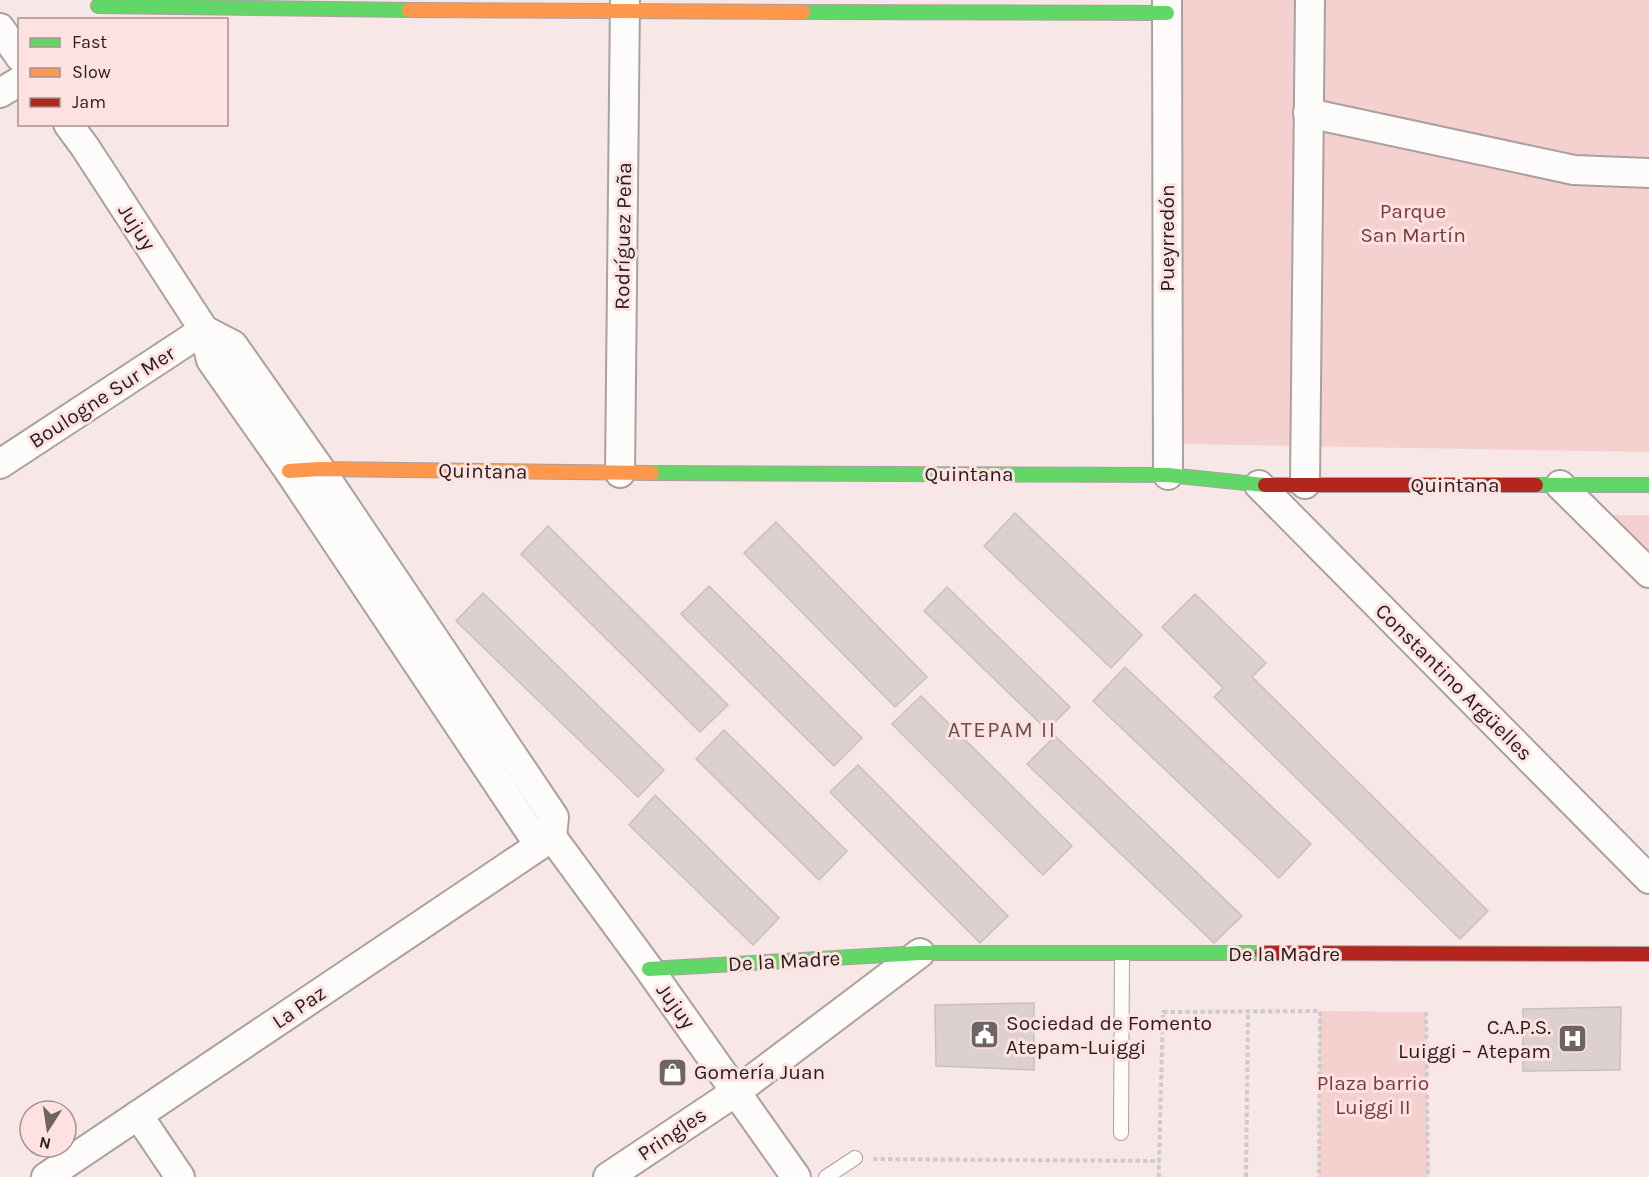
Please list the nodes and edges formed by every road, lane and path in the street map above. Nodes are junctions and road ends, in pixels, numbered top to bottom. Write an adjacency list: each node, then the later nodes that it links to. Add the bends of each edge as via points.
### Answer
1 (1310, 0): 9 (street)
2 (625, 6): 3 (street); 4 (street); 17 (street, Rodríguez Peña)
3 (1167, 6): 18 (street, Pueyrredón)
4 (98, 8)
5 (0, 28): 6 (street)
6 (18, 54)
7 (18, 82): 8 (street)
8 (0, 93)
9 (1308, 113): 12 (street, via 1574,170); 19 (street)
10 (71, 126): 11 (street, Jujuy)
11 (88, 136): 13 (street, Jujuy)
12 (1649, 173)
13 (204, 330): 14 (street, Boulogne Sur Mer); 15 (street, via 233,345); 16 (street, via 211,360)
14 (0, 464)
15 (320, 469): 16 (street, Quintana); 17 (street, Quintana); 24 (street, via 554,817)
16 (289, 471): 24 (street, via 531,833)
17 (620, 473): 18 (street, Quintana)
18 (1168, 475): 20 (street, Quintana)
19 (1305, 484): 20 (street, Quintana); 21 (street, Quintana)
20 (1259, 485): 25 (street, Constantino Argüelles)
21 (1560, 485): 22 (street, Quintana); 23 (street)
22 (1649, 485)
23 (1649, 573)
24 (552, 837): 29 (street, Jujuy); 34 (street, La Paz)
25 (1643, 861)
26 (1122, 953): 27 (street, De la Madre); 28 (street, De la Madre); 35 (lane)
27 (920, 954): 29 (street, De la Madre); 33 (street)
28 (1649, 954)
29 (649, 969): 33 (street, Jujuy)
30 (1320, 1011): 45 (path)
31 (1248, 1012): 44 (path)
32 (1426, 1012): 46 (path)
33 (737, 1091): 40 (street, Pringles); 41 (street, Jujuy)
34 (138, 1114): 38 (street, La Paz); 39 (street)
35 (1121, 1133)
36 (855, 1158): 42 (lane)
37 (1159, 1161): 43 (path)
38 (46, 1177)
39 (180, 1177)
40 (608, 1177)
41 (796, 1177)
42 (826, 1177)
43 (1159, 1177)
44 (1246, 1177)
45 (1319, 1177)
46 (1428, 1177)

